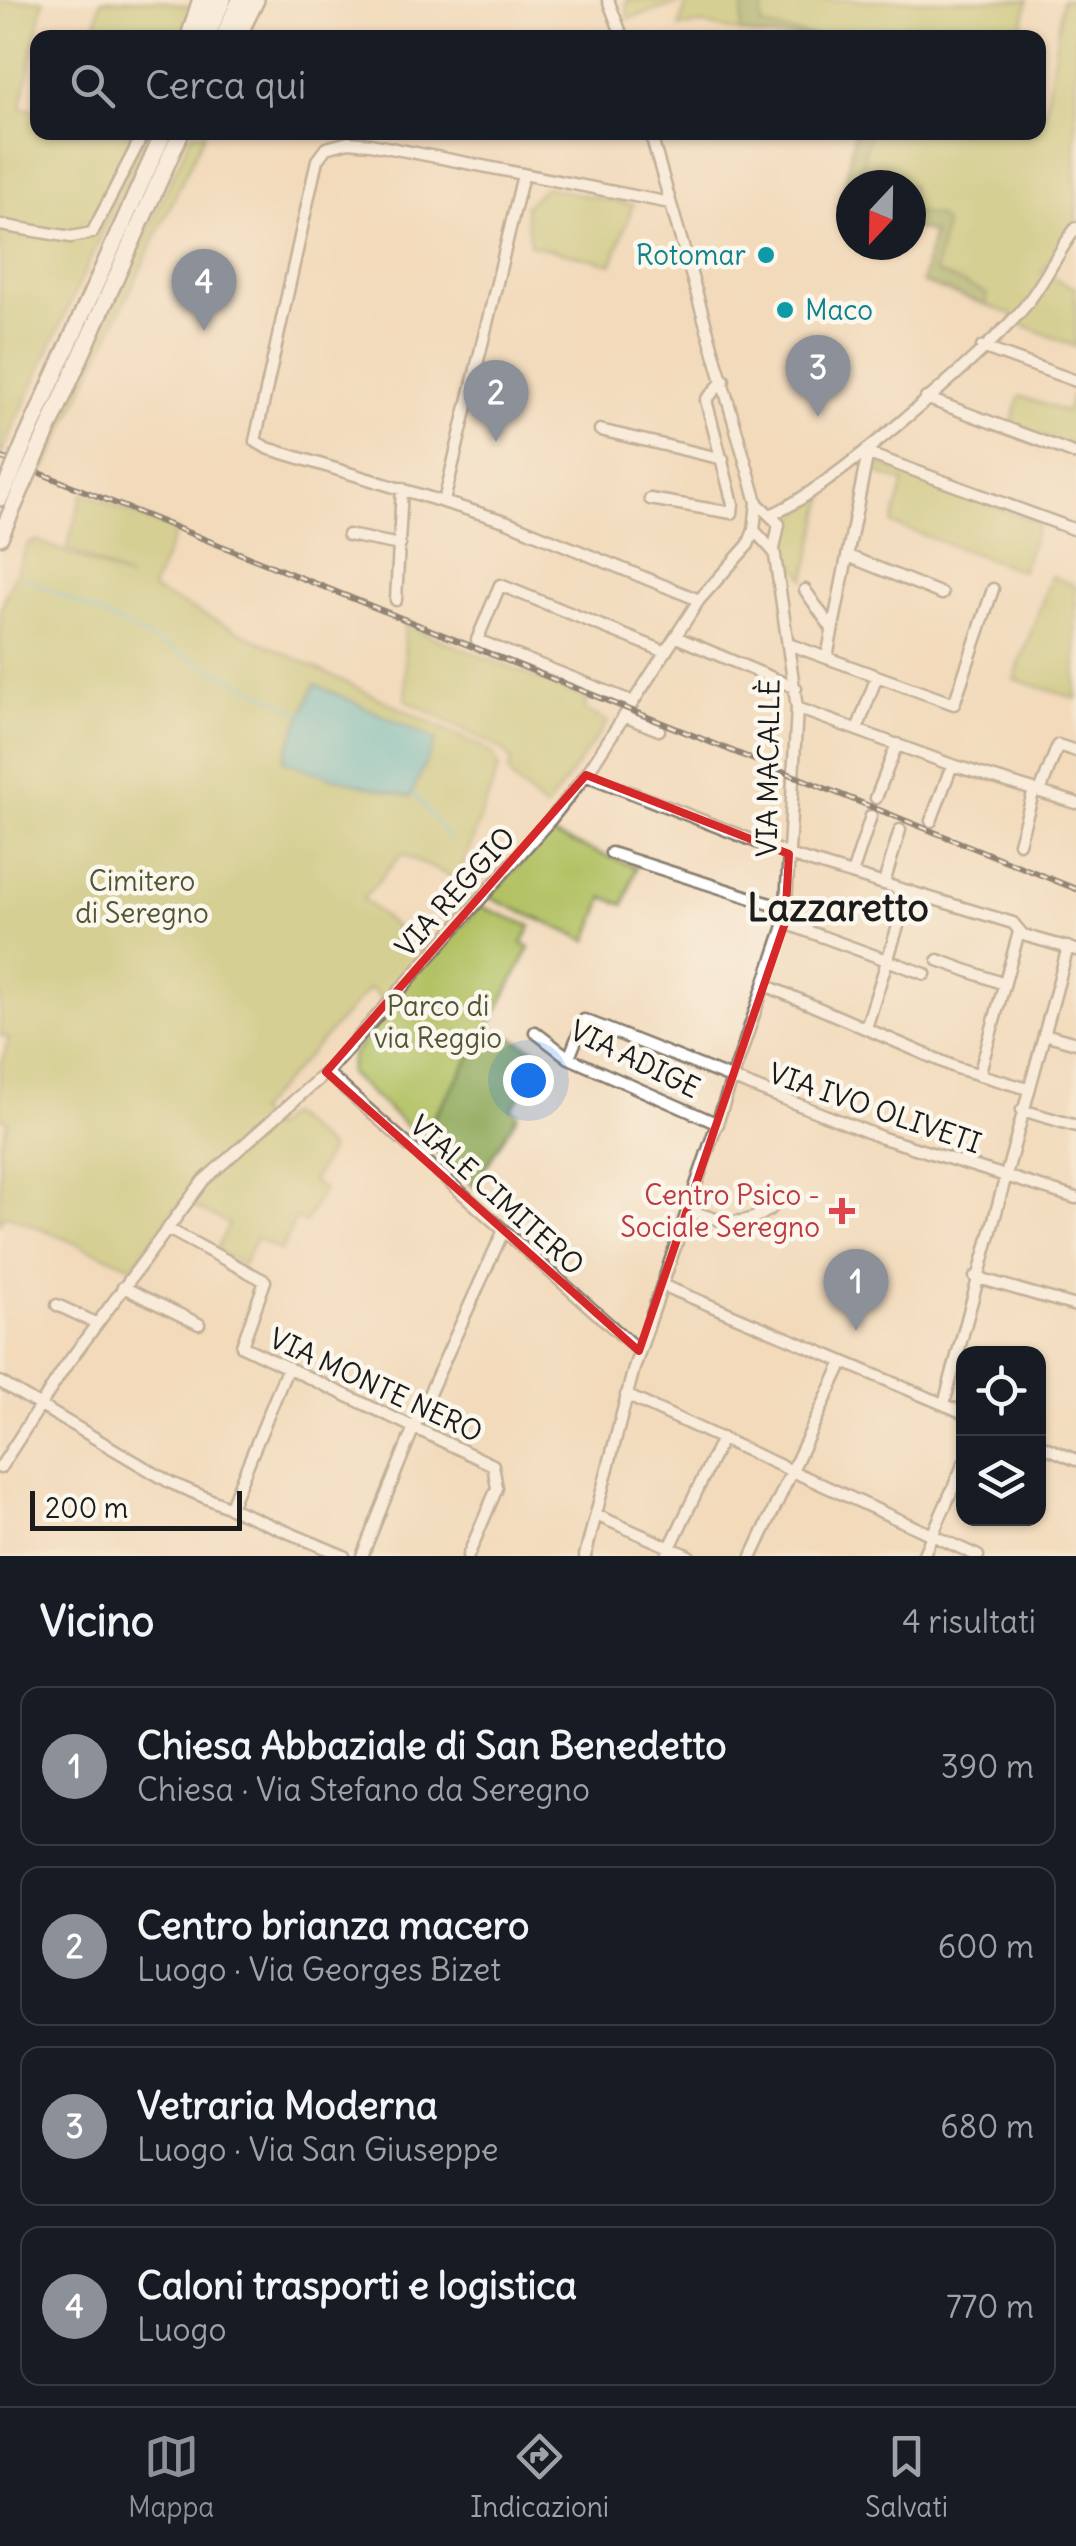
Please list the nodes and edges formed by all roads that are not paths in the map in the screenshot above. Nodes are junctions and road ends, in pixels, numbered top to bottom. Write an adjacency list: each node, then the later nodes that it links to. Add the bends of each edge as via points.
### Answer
1 (198, 0): 9 (street)
2 (208, 0): 10 (highway)
3 (223, 0): 11 (highway)
4 (240, 0): 12 (highway)
5 (256, 0): 13 (highway)
6 (608, 0): 8 (street)
7 (618, 0): 8 (street)
8 (617, 18): 14 (street)
9 (189, 30)
10 (199, 30)
11 (210, 30)
12 (227, 30)
13 (241, 30)
14 (621, 30)
15 (140, 140): 21 (street, via 92,233 71,237)
16 (161, 140): 30 (highway)
17 (177, 140): 30 (highway)
18 (652, 140): 20 (street)
19 (523, 175): 20 (street); 35 (street, via 349,142 326,148 317,160 255,441); 38 (street)
20 (670, 202): 26 (street)
21 (0, 226)
22 (1076, 228): 23 (street, VIA REGGIO)
23 (1064, 244): 24 (street); 25 (street, VIA REGGIO, via 1020,313)
24 (1076, 251)
25 (982, 347): 27 (street); 28 (street, VIA REGGIO)
26 (724, 380): 33 (street, via 706,400); 39 (street)
27 (1076, 380)
28 (926, 398): 31 (street, VIA REGGIO); 32 (street)
29 (600, 430): 33 (street)
30 (31, 449): 34 (highway, bridge)
31 (868, 450): 39 (street, VIA REGGIO); 40 (street); 44 (street)
32 (1076, 454)
33 (723, 459): 37 (street, via 734,507 726,516)
34 (17, 480): 36 (highway); 42 (highway)
35 (402, 488): 38 (street); 43 (street)
36 (0, 498)
37 (650, 499)
38 (444, 501): 49 (street)
39 (766, 526): 49 (street, VIA REGGIO); 52 (street, VIA MACALLÈ)
40 (1076, 530)
41 (348, 535): 43 (street)
42 (0, 538)
43 (400, 545): 48 (street)
44 (848, 556): 47 (street); 50 (street)
45 (994, 589): 55 (street, via 954,704)
46 (805, 590): 50 (street)
47 (942, 594)
48 (396, 600)
49 (699, 600): 51 (street, VIA REGGIO)
50 (832, 629): 54 (street)
51 (676, 637): 53 (street, VIA REGGIO); 56 (street)
52 (791, 645): 54 (street); 56 (street, VIA MACALLÈ)
53 (666, 652): 57 (street, VIA REGGIO); 57 (street, via 500,584 477,640)
54 (826, 658): 55 (street)
55 (877, 676): 61 (street)
56 (796, 688): 58 (street, VIA MACALLÈ)
57 (633, 702): 59 (street, VIA REGGIO)
58 (797, 708): 61 (street); 74 (street, VIA MACALLÈ)
59 (624, 716): 60 (street); 65 (street, VIA REGGIO)
60 (658, 730)
61 (857, 730): 62 (street)
62 (896, 744): 64 (street); 67 (street)
63 (1076, 751): 66 (street, via 1058,744)
64 (952, 765): 66 (street); 70 (street)
65 (586, 775): 74 (street); 92 (street, VIA REGGIO)
66 (1037, 791): 68 (street); 72 (street)
67 (876, 798)
68 (1076, 803)
69 (871, 816): 75 (street)
70 (931, 821)
71 (900, 830): 76 (street)
72 (1019, 843)
73 (611, 853): 78 (street)
74 (789, 854): 75 (street); 78 (street, VIA MACALLÈ)
75 (852, 874): 76 (street)
76 (884, 884): 77 (street)
77 (909, 891): 80 (street, via 1013,923); 82 (street)
78 (786, 910): 79 (street, VIA MACALLÈ)
79 (785, 923): 82 (street); 86 (street, VIA MACALLÈ)
80 (1020, 932): 81 (street); 85 (street)
81 (1072, 949): 89 (street)
82 (888, 960): 84 (street); 87 (street)
83 (938, 960): 85 (street)
84 (924, 974)
85 (1004, 984): 93 (street)
86 (765, 985): 87 (street); 94 (street, VIA MACALLÈ)
87 (866, 1028): 93 (street)
88 (535, 1032): 91 (street, VIA ADIGE)
89 (1044, 1034): 90 (street); 95 (street)
90 (1076, 1043)
91 (569, 1058): 94 (street, VIA IVO OLIVETI, via 584,1020); 97 (street, VIA ADIGE)
92 (326, 1072): 103 (street, VIA REGGIO, via 215,1168); 104 (street, VIALE CIMITERO)
93 (979, 1075): 95 (street)
94 (732, 1081): 97 (street, VIA MACALLÈ); 99 (street, VIA IVO OLIVETI, via 962,1166)
95 (1028, 1089): 96 (street)
96 (1022, 1110): 98 (street); 99 (street)
97 (718, 1124): 102 (street, VIA MACALLÈ)
98 (1076, 1126)
99 (1004, 1174): 100 (street, VIA IVO OLIVETI); 105 (street)
100 (1076, 1198)
101 (774, 1206): 102 (street, via 736,1224)
102 (688, 1210): 106 (street, VIA MACALLÈ)
103 (168, 1229): 107 (street, VIA REGGIO); 114 (street, VIA MONTE NERO, via 265,1281 242,1346)
104 (504, 1232): 112 (street, VIALE CIMITERO); 120 (street)
105 (975, 1277): 109 (street); 117 (street)
106 (662, 1286): 112 (street, VIA MACALLÈ); 113 (street)
107 (123, 1287): 110 (street, VIA REGGIO); 111 (street)
108 (57, 1305): 110 (street)
109 (1076, 1306)
110 (96, 1323): 118 (street, VIA REGGIO)
111 (199, 1324)
112 (639, 1351): 116 (street, VIA MACALLÈ)
113 (842, 1362): 117 (street); 125 (street)
114 (288, 1367): 120 (street, VIA MONTE NERO); 127 (street)
115 (0, 1382): 118 (street)
116 (626, 1395): 121 (street); 128 (street, VIA MACALLÈ)
117 (944, 1404): 119 (street)
118 (42, 1406): 124 (street, VIA REGGIO); 127 (street, via 171,1483)
119 (956, 1409)
120 (414, 1428): 132 (street); 133 (street, VIA MONTE NERO, via 493,1465 498,1475)
121 (722, 1438): 125 (street); 130 (street)
122 (1046, 1447): 123 (street)
123 (1076, 1460)
124 (0, 1468)
125 (792, 1470): 129 (street); 136 (street)
126 (956, 1481): 129 (street)
127 (230, 1508): 131 (street)
128 (596, 1515): 130 (street); 134 (street, VIA MACALLÈ)
129 (932, 1534): 137 (street); 138 (street)
130 (668, 1552): 135 (street)
131 (344, 1556)
132 (362, 1556)
133 (468, 1556)
134 (585, 1556)
135 (689, 1556)
136 (752, 1556)
137 (923, 1556)
138 (978, 1556)

